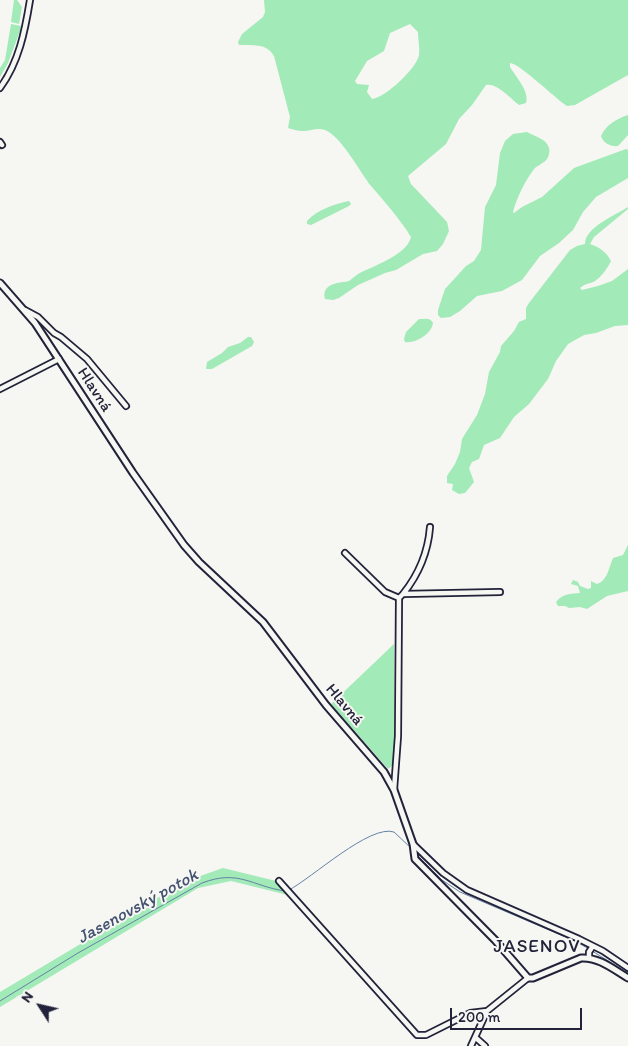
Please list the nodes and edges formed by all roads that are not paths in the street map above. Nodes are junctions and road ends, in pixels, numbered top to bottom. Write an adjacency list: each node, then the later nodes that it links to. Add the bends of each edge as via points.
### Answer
1 (30, 0): 2 (street, via 23,40)
2 (2, 82): 3 (street)
3 (0, 88)
4 (0, 283): 5 (street, Hlavná)
5 (24, 310): 6 (street, Hlavná); 8 (street, via 38,317 87,359)
6 (59, 359): 7 (street); 13 (street, Hlavná, via 184,545 263,622 326,705)
7 (0, 389)
8 (126, 406)
9 (430, 528): 12 (street, via 421,566)
10 (345, 553): 12 (street, via 385,592)
11 (500, 592): 12 (street)
12 (401, 596): 14 (street)
13 (384, 772): 14 (street, via 390,776); 15 (street, Hlavná)
14 (396, 773): 15 (street)
15 (394, 790): 16 (street, Hlavná)
16 (413, 846): 18 (street, via 467,890); 20 (street, Hlavná, via 419,864)
17 (279, 881): 22 (street, via 417,1035 426,1036 470,1013)
18 (591, 951): 19 (street); 20 (street); 21 (street, via 596,959)
19 (628, 968)
20 (528, 978): 22 (street)
21 (628, 978)
22 (487, 1011): 23 (street)
23 (476, 1038): 24 (street); 25 (street)
24 (471, 1046)
25 (485, 1046)

